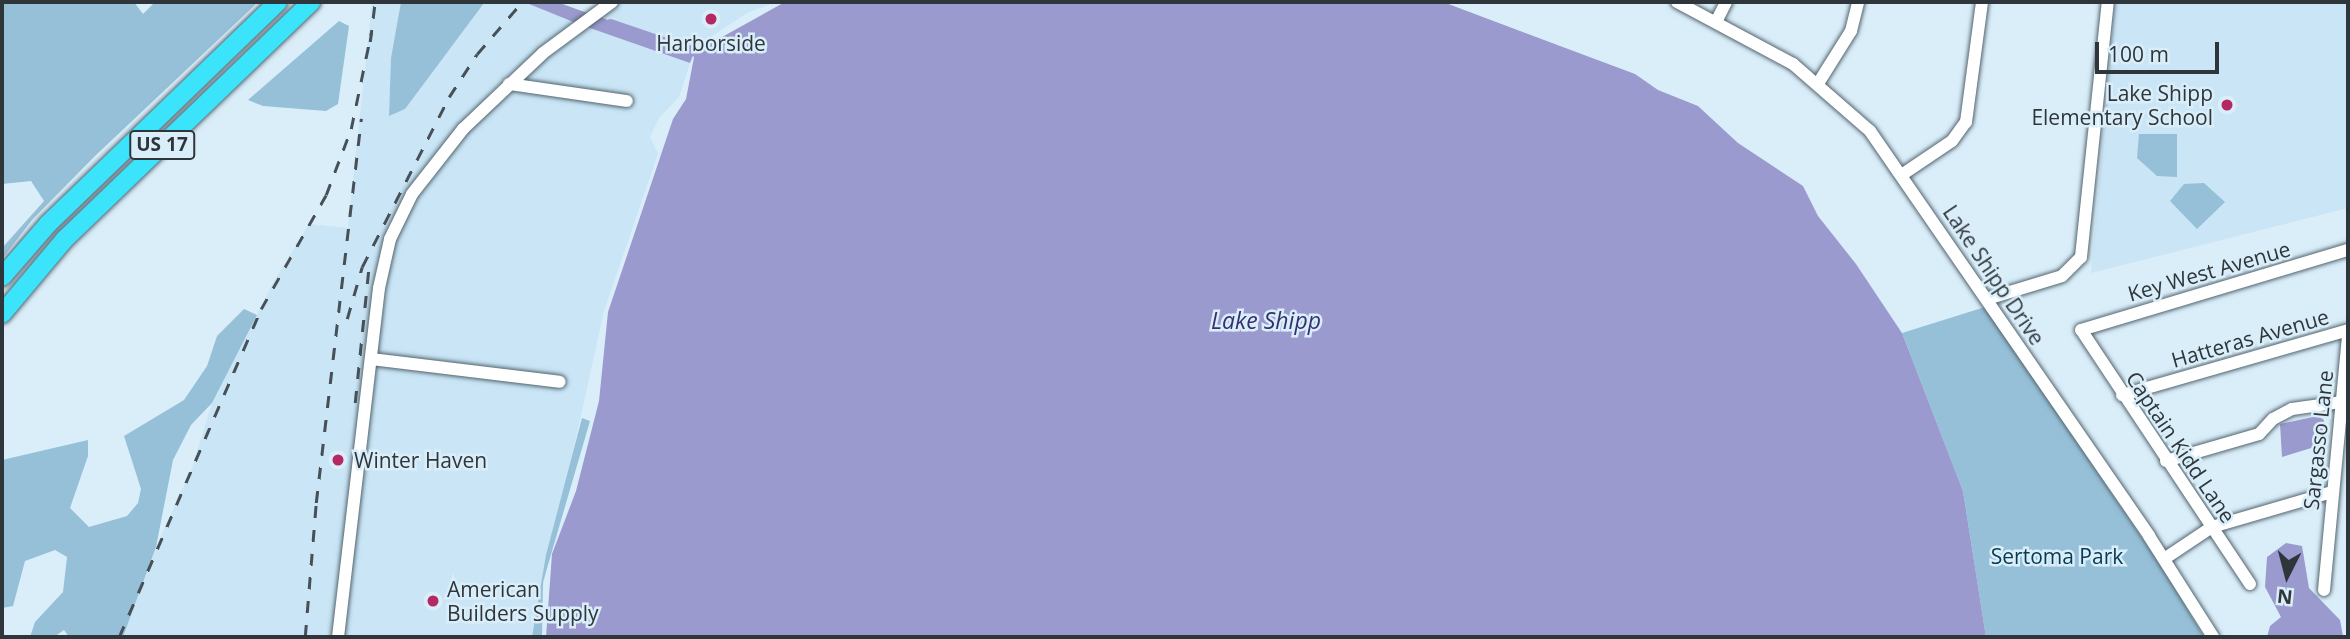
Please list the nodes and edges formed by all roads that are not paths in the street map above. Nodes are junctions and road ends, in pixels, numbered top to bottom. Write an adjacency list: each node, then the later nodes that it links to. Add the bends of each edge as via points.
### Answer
1 (278, 2): 15 (highway, US 17, via 56,215)
2 (311, 2): 17 (highway, US 17, via 74,230)
3 (1677, 2): 9 (street, Lake Shipp Drive)
4 (1726, 2): 9 (street)
5 (1858, 2): 10 (street, via 1845,44)
6 (1982, 2): 13 (street, via 1966,122 1947,145)
7 (2108, 2): 16 (street, via 2081,257 2062,276)
8 (607, 6): 11 (street)
9 (1716, 22): 10 (street, Lake Shipp Drive)
10 (1819, 82): 13 (street, Lake Shipp Drive, via 1857,116)
11 (509, 84): 12 (street); 20 (street, via 434,163 402,213 382,269)
12 (627, 101)
13 (1903, 174): 16 (street, Lake Shipp Drive)
14 (2348, 250): 18 (street, Key West Avenue)
15 (2, 277)
16 (1987, 299): 27 (street, Lake Shipp Drive)
17 (2, 314)
18 (2081, 330): 22 (street, Captain Kidd Lane)
19 (2348, 333): 22 (street, Hatteras Avenue); 23 (street, Sargasso Lane)
20 (371, 359): 21 (street); 30 (street)
21 (560, 382)
22 (2122, 394): 24 (street, Captain Kidd Lane)
23 (2341, 402): 24 (street, via 2292,409 2259,433); 25 (street, Sargasso Lane)
24 (2166, 461): 26 (street, Captain Kidd Lane)
25 (2332, 492): 26 (street); 29 (street, Sargasso Lane)
26 (2212, 527): 27 (street); 28 (street, Captain Kidd Lane)
27 (2164, 559): 31 (street, Lake Shipp Drive)
28 (2250, 584)
29 (2324, 590)
30 (338, 637)
31 (2213, 637)

